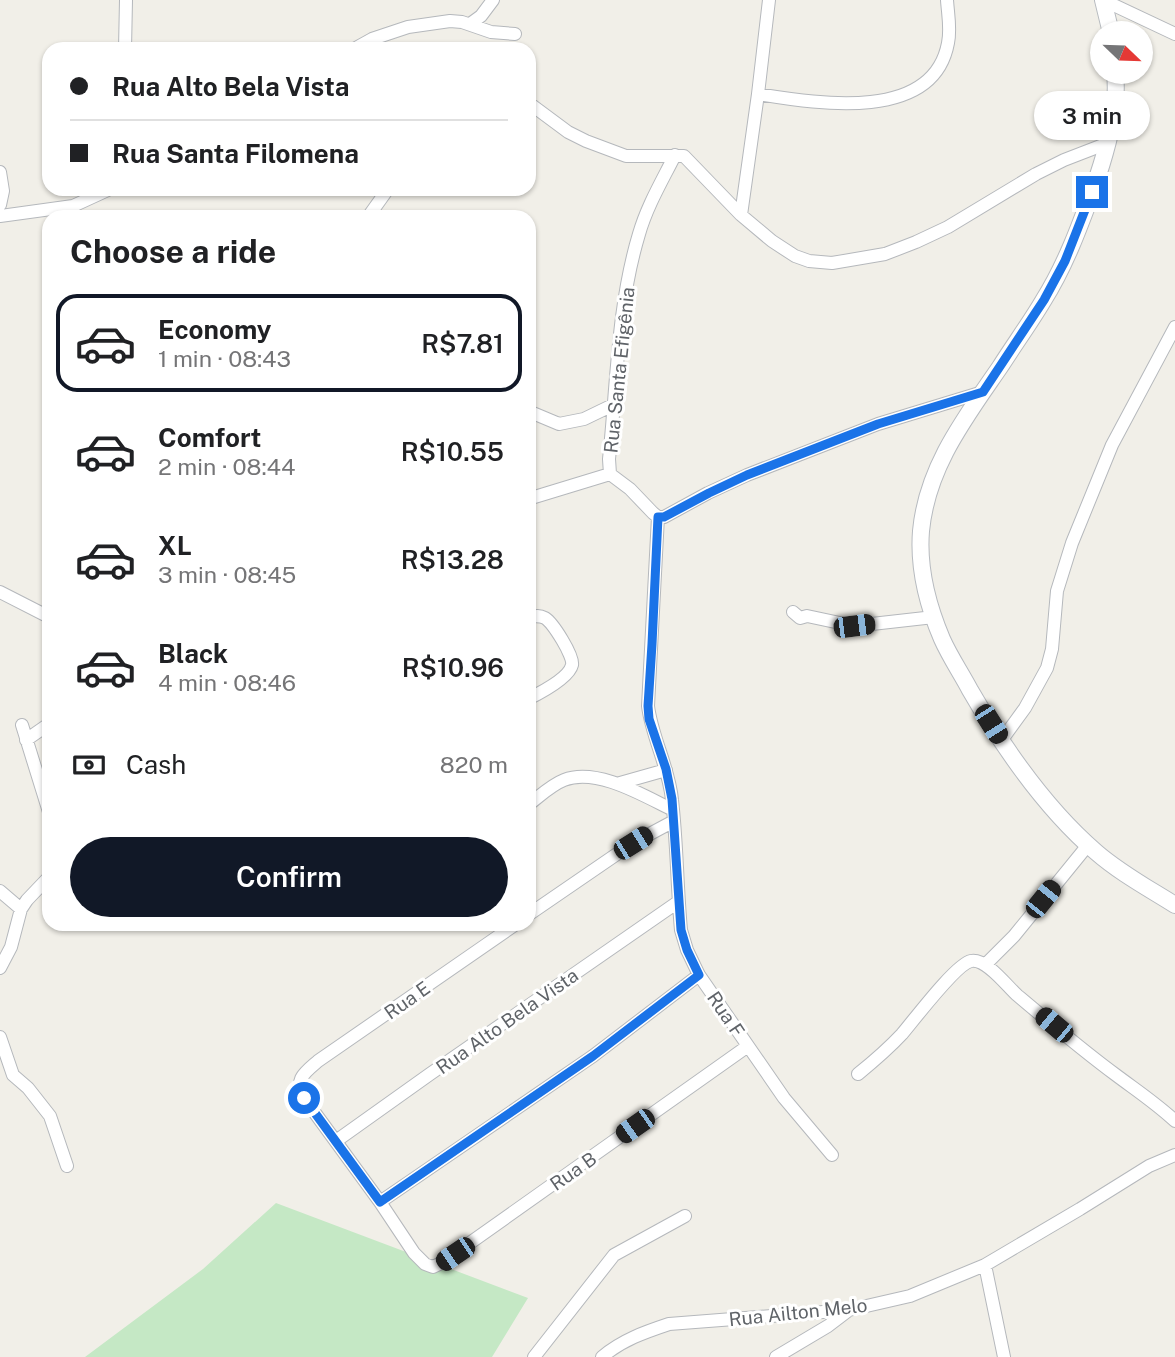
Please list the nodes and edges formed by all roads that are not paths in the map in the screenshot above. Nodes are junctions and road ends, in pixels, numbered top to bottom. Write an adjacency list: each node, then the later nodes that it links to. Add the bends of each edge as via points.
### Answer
1 (126, 0): 10 (street)
2 (493, 0): 7 (street)
3 (769, 0): 13 (street)
4 (947, 0): 13 (street, via 950,27 945,55 927,81 911,91 858,104)
5 (1103, 0): 6 (main road); 9 (street)
6 (1108, 21)
7 (471, 24): 8 (street); 11 (street, via 450,21 408,27)
8 (515, 34)
9 (1175, 34)
10 (125, 42)
11 (367, 42)
12 (1115, 84): 15 (main road)
13 (758, 94): 24 (street)
14 (536, 109): 16 (street, via 568,132 604,149 626,156)
15 (1108, 143): 24 (street, via 1036,174 948,227 858,260 832,263 794,256); 27 (main road, via 1065,261)
16 (675, 155): 24 (street, via 688,159); 28 (street, Rua Santa Efigênia, via 648,209 632,259)
17 (0, 172): 20 (street)
18 (78, 196): 21 (street)
19 (98, 196): 21 (street)
20 (0, 205)
21 (73, 206): 23 (street)
22 (42, 210): 25 (street)
23 (44, 210)
24 (740, 215)
25 (0, 216)
26 (1175, 327): 42 (street, via 1112,445 1072,543 1057,591 1047,668)
27 (983, 392): 32 (street, via 878,424 747,475); 37 (main road, via 947,447 926,503 922,566)
28 (615, 404): 29 (street, via 584,419 559,424); 30 (street, Rua Santa Efigênia)
29 (536, 414)
30 (610, 474): 31 (street); 32 (street, Rua Santa Efigênia)
31 (536, 497)
32 (658, 517): 43 (street, Rua F, via 648,706)
33 (0, 592): 35 (street)
34 (793, 611): 37 (street, via 800,618 854,626)
35 (42, 613)
36 (536, 616): 38 (street, via 548,620 572,658 564,676)
37 (934, 617): 42 (main road)
38 (536, 694)
39 (22, 724): 41 (street)
40 (42, 729): 41 (street)
41 (26, 740): 45 (street)
42 (1001, 741): 48 (main road)
43 (666, 769): 44 (street); 47 (street, Rua F)
44 (620, 783): 46 (street, via 573,778); 47 (street)
45 (42, 790)
46 (536, 799)
47 (673, 815): 51 (street, Rua F); 54 (street)
48 (1088, 845): 52 (main road); 56 (street)
49 (42, 884): 53 (street)
50 (0, 891): 53 (street)
51 (678, 902): 58 (street, Rua F, via 681,930); 63 (street, Rua Alto Bela Vista)
52 (1175, 905)
53 (21, 909): 57 (street)
54 (536, 910)
55 (506, 931): 63 (street, Rua E, via 318,1061 300,1079 304,1098)
56 (985, 965): 61 (street, via 975,961 963,965 882,1055); 62 (street)
57 (0, 968)
58 (699, 975): 60 (street, Rua F); 67 (street, via 593,1056)
59 (0, 1037): 66 (street, via 13,1075 50,1116)
60 (748, 1046): 64 (street, Rua F); 67 (street, Rua B, via 433,1267 421,1261)
61 (858, 1074)
62 (1175, 1121)
63 (336, 1141): 67 (street)
64 (832, 1155)
65 (1175, 1155): 69 (street, Rua Ailton Melo, via 1149,1166)
66 (67, 1166)
67 (380, 1202)
68 (685, 1216): 71 (street, via 614,1255)
69 (985, 1265): 70 (street, Rua Ailton Melo, via 910,1296); 74 (street)
70 (849, 1310): 72 (street, Rua Ailton Melo, via 669,1324 628,1339); 73 (street)
71 (534, 1357)
72 (602, 1357)
73 (776, 1357)
74 (1004, 1357)

